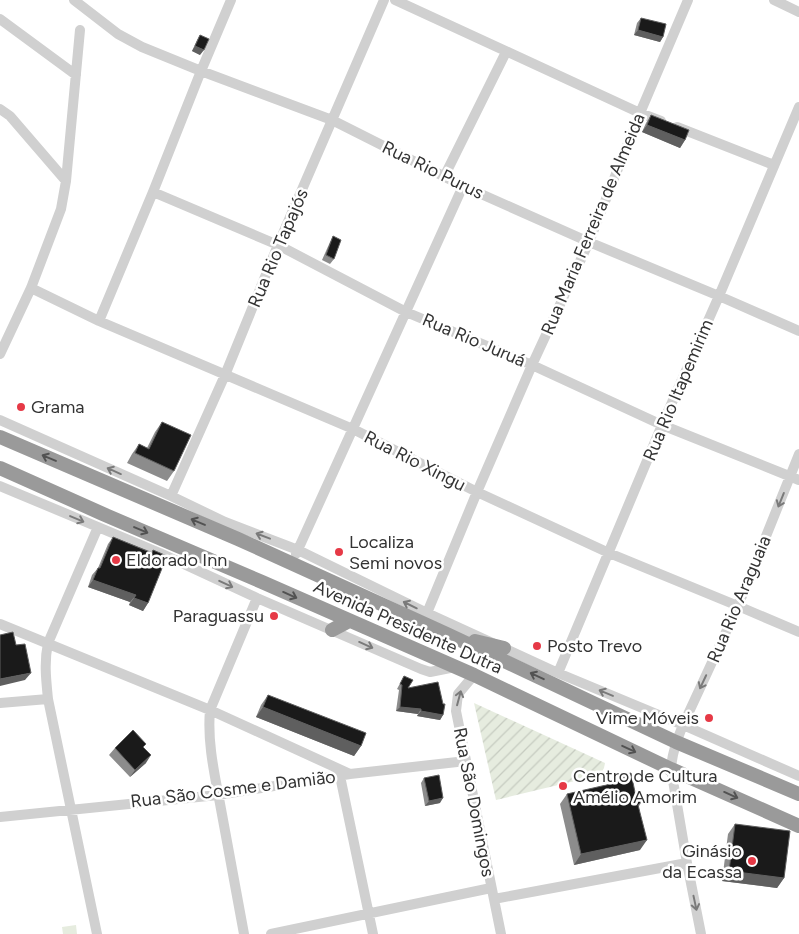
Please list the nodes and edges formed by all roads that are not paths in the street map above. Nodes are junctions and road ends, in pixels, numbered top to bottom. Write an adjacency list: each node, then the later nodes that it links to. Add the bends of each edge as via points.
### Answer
1 (74, 0): 11 (street, Rua Rio Purus, via 118,34)
2 (231, 0): 11 (street)
3 (384, 0): 16 (street, Rua Rio Tapajós)
4 (395, 0): 10 (street)
5 (688, 0): 15 (street, Rua Maria Ferreira de Almeida)
6 (774, 0): 7 (street)
7 (799, 12)
8 (0, 19): 12 (street)
9 (80, 30): 12 (street)
10 (506, 52): 15 (street); 18 (street)
11 (201, 71): 16 (street, Rua Rio Purus); 21 (street)
12 (76, 75): 19 (street)
13 (799, 107): 17 (street, Rua Rio Itapemirim)
14 (0, 109): 19 (street, via 10,116)
15 (640, 113): 17 (street); 22 (street, Rua Maria Ferreira de Almeida)
16 (332, 120): 18 (street, Rua Rio Purus); 23 (street, Rua Rio Tapajós)
17 (774, 164): 25 (street, Rua Rio Itapemirim)
18 (444, 177): 20 (street, Rua Rio Purus)
19 (66, 181): 24 (street, via 61,208)
20 (463, 186): 22 (street, Rua Rio Purus); 26 (street)
21 (153, 192): 23 (street, Rua Rio Juruá); 27 (street)
22 (589, 242): 25 (street, Rua Rio Purus); 30 (street, Rua Maria Ferreira de Almeida)
23 (278, 245): 26 (street, Rua Rio Juruá); 31 (street, Rua Rio Tapajós)
24 (32, 288): 27 (street, Rua Rio Xingu); 29 (street)
25 (719, 296): 28 (street, Rua Rio Purus); 33 (street, Rua Rio Itapemirim)
26 (406, 312): 30 (street, Rua Rio Juruá); 34 (street)
27 (99, 321): 31 (street, Rua Rio Xingu)
28 (799, 331)
29 (0, 354)
30 (532, 365): 33 (street, Rua Rio Juruá); 40 (street, Rua Maria Ferreira de Almeida)
31 (225, 375): 34 (street, Rua Rio Xingu); 41 (street, Rua Rio Tapajós)
32 (0, 420): 41 (street, Avenida Presidente Dutra, one-way to 32)
33 (662, 425): 38 (street, Rua Rio Juruá); 46 (street, Rua Rio Itapemirim)
34 (353, 429): 40 (street, Rua Rio Xingu); 45 (street)
35 (0, 437): 44 (highway, Avenida Presidente Dutra, one-way to 35)
36 (799, 454): 38 (street, Rua Rio Araguaia)
37 (0, 468): 51 (highway, Avenida Presidente Dutra, one-way to 51)
38 (795, 478): 49 (street, Rua Rio Araguaia, one-way to 49)
39 (0, 486): 43 (street, one-way to 43)
40 (477, 492): 46 (street, Rua Rio Xingu); 50 (street, Rua Maria Ferreira de Almeida)
41 (171, 496): 42 (street, Avenida Presidente Dutra)
42 (225, 522): 44 (highway); 45 (street, Avenida Presidente Dutra, one-way to 42)
43 (98, 527): 48 (street, one-way to 48); 56 (street)
44 (238, 539): 47 (highway, Avenida Presidente Dutra)
45 (298, 550): 47 (street); 50 (street, Avenida Presidente Dutra, one-way to 45)
46 (609, 553): 49 (street, Rua Rio Xingu); 59 (street, Rua Rio Itapemirim)
47 (291, 564): 55 (highway, Avenida Presidente Dutra)
48 (257, 598): 53 (street); 64 (street)
49 (738, 606): 54 (street, Rua Rio Xingu); 65 (street, Rua Rio Araguaia, one-way to 65)
50 (427, 613): 57 (street, Avenida Presidente Dutra)
51 (349, 620): 53 (highway); 58 (highway, Avenida Presidente Dutra)
52 (0, 624): 56 (street)
53 (332, 630): 58 (street, one-way to 58, via 430,672)
54 (799, 632)
55 (447, 634): 57 (highway); 61 (highway, Avenida Presidente Dutra, one-way to 55)
56 (48, 643): 62 (street, via 45,657); 64 (street)
57 (504, 648): 59 (street, Avenida Presidente Dutra)
58 (455, 667): 60 (highway, Avenida Presidente Dutra)
59 (558, 673): 61 (street, Avenida Presidente Dutra)
60 (474, 675): 68 (street, Rua São Domingos, one-way to 60, via 457,702 458,694); 69 (highway, Avenida Presidente Dutra, one-way to 69)
61 (585, 692): 65 (street, Avenida Presidente Dutra, one-way to 61); 66 (highway, Avenida Presidente Dutra)
62 (48, 699): 63 (street); 75 (street)
63 (0, 703)
64 (210, 710): 71 (street); 74 (street, via 210,743)
65 (683, 725): 66 (street, Rua Rio Araguaia); 67 (street, Avenida Presidente Dutra)
66 (676, 742): 69 (street, Rua Rio Araguaia); 70 (highway, Avenida Presidente Dutra)
67 (754, 756): 70 (street); 72 (street, Avenida Presidente Dutra)
68 (466, 761): 71 (street, Rua São Cosme e Damião); 79 (street, Rua São Domingos)
69 (671, 768): 77 (highway, Avenida Presidente Dutra, one-way to 77); 78 (street)
70 (746, 771): 73 (highway, Avenida Presidente Dutra)
71 (345, 775): 74 (street, Rua São Cosme e Damião); 81 (street)
72 (799, 776)
73 (799, 794)
74 (218, 795): 75 (street, Rua São Cosme e Damião); 83 (street)
75 (72, 809): 76 (street, Rua São Cosme e Damião); 82 (street)
76 (0, 817)
77 (799, 826)
78 (687, 863): 80 (street); 87 (street, one-way to 87)
79 (492, 888): 80 (street, Rua São Domingos); 81 (street)
80 (494, 900): 86 (street, Rua São Domingos)
81 (369, 913): 84 (street); 85 (street)
82 (97, 934)
83 (244, 934)
84 (271, 934)
85 (373, 934)
86 (502, 934)
87 (702, 934)

